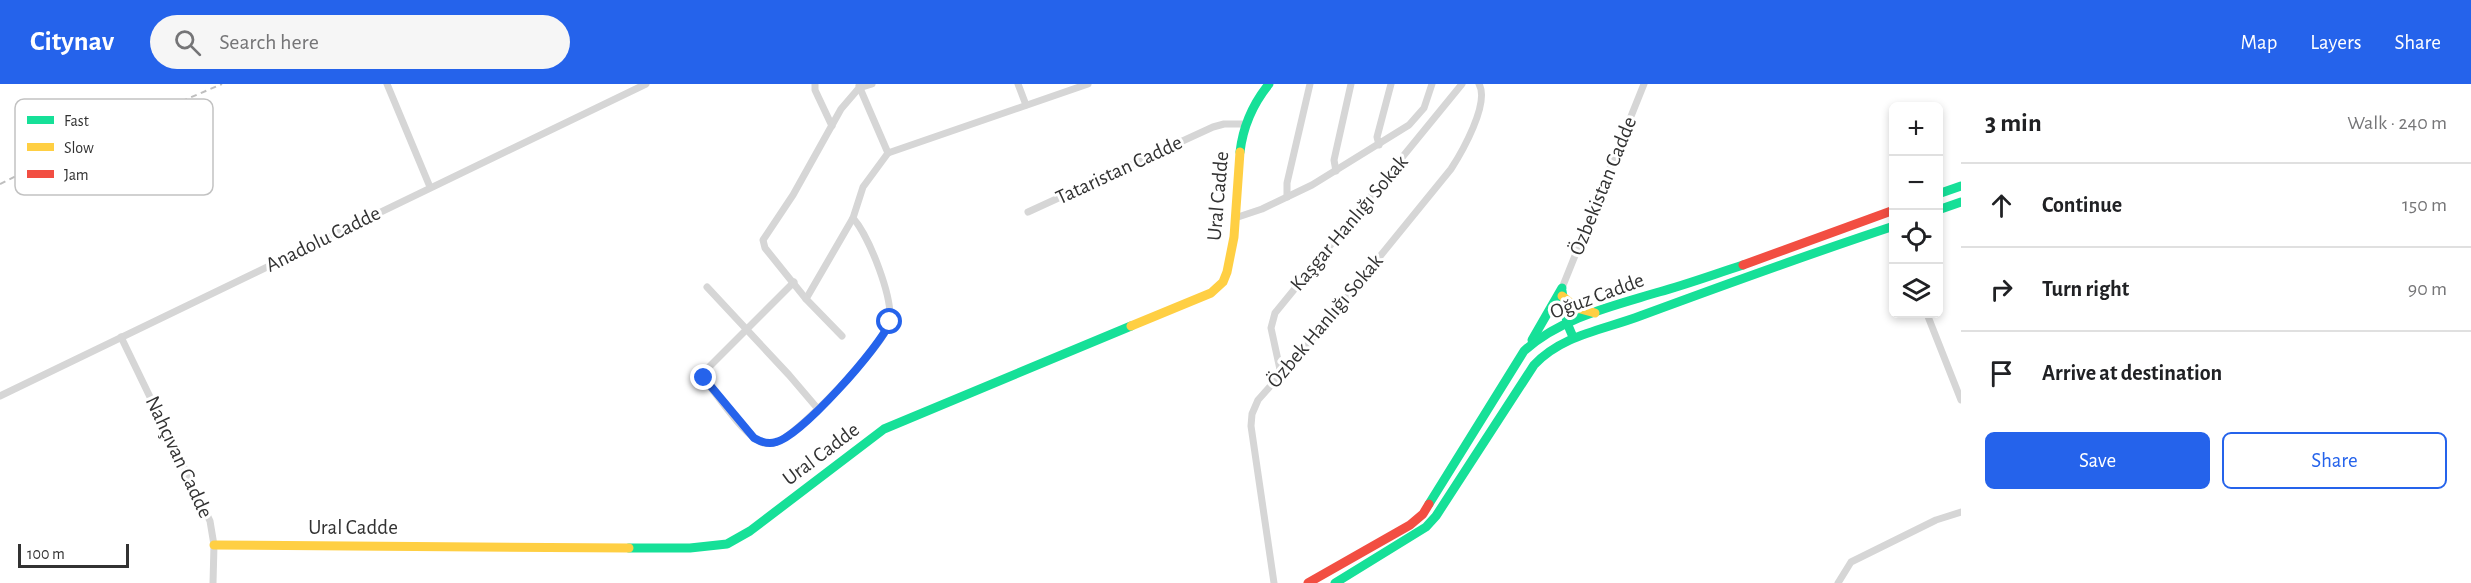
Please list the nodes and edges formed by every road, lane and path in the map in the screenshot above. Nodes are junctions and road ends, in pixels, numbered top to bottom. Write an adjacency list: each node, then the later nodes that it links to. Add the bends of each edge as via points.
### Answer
1 (387, 84): 23 (street)
2 (646, 84): 23 (street, Anadolu Cadde)
3 (815, 84): 18 (street)
4 (872, 84): 15 (street)
5 (1018, 84): 16 (street)
6 (1088, 84): 16 (street)
7 (1269, 84): 17 (street, Ural Cadde)
8 (1310, 84): 25 (street)
9 (1351, 84): 21 (street, via 1334,160)
10 (1391, 84): 19 (street, via 1377,137)
11 (1432, 84): 19 (street, via 1418,117)
12 (1462, 84): 45 (street, Kaşgar Hanlığı Sokak, via 1275,312 1271,328)
13 (1479, 84): 45 (street, Özbek Hanlığı Sokak, via 1482,92 1477,117 1451,170)
14 (1644, 84): 35 (street, Özbekistan Cadde)
15 (859, 86): 18 (street); 20 (street)
16 (1026, 105): 20 (street)
17 (1245, 124): 29 (street, Tataristan Cadde, via 1213,127); 31 (street, Ural Cadde)
18 (832, 126): 33 (street, via 763,240 765,249)
19 (1379, 145): 21 (street)
20 (888, 153): 30 (street, via 863,187)
21 (1336, 171): 25 (street)
22 (1961, 186): 24 (street)
23 (430, 187): 42 (street, Anadolu Cadde)
24 (1943, 192)
25 (1287, 197): 31 (street)
26 (1961, 201): 27 (street)
27 (1943, 208)
28 (1889, 211): 37 (street, Oğuz Cadde)
29 (1028, 212)
30 (853, 218): 36 (street); 48 (street, via 865,234 882,280 890,322 873,348)
31 (1235, 218): 50 (street, Ural Cadde, via 1234,242 1224,281 1211,292 884,429 756,527 727,544 690,548)
32 (1889, 228): 43 (street, Oğuz Cadde)
33 (794, 282): 36 (street); 40 (street)
34 (707, 287): 40 (street)
35 (1562, 292): 37 (street, via 1577,308); 39 (street); 44 (street)
36 (806, 299): 41 (street)
37 (1597, 314): 39 (street, Oğuz Cadde)
38 (1929, 318): 47 (street)
39 (1567, 323): 43 (street); 44 (street, Oğuz Cadde)
40 (748, 330): 48 (street); 48 (street, via 704,375 746,430 759,441 775,443 789,436)
41 (842, 336)
42 (122, 337): 46 (street, Anadolu Cadde); 50 (street, Nahçıvan Cadde, via 210,521)
43 (1573, 338): 54 (street, Oğuz Cadde, via 1546,352 1534,365 1426,527)
44 (1528, 345): 53 (street, Oğuz Cadde, via 1423,514)
45 (1281, 374): 52 (street, Özbek Hanlığı Sokak, via 1257,400 1251,420)
46 (0, 396)
47 (1961, 400)
48 (818, 409)
49 (1961, 512): 55 (street, via 1936,520 1851,562)
50 (214, 545): 51 (street, Nahçıvan Cadde)
51 (213, 583)
52 (1274, 583)
53 (1308, 583)
54 (1335, 583)
55 (1838, 583)

